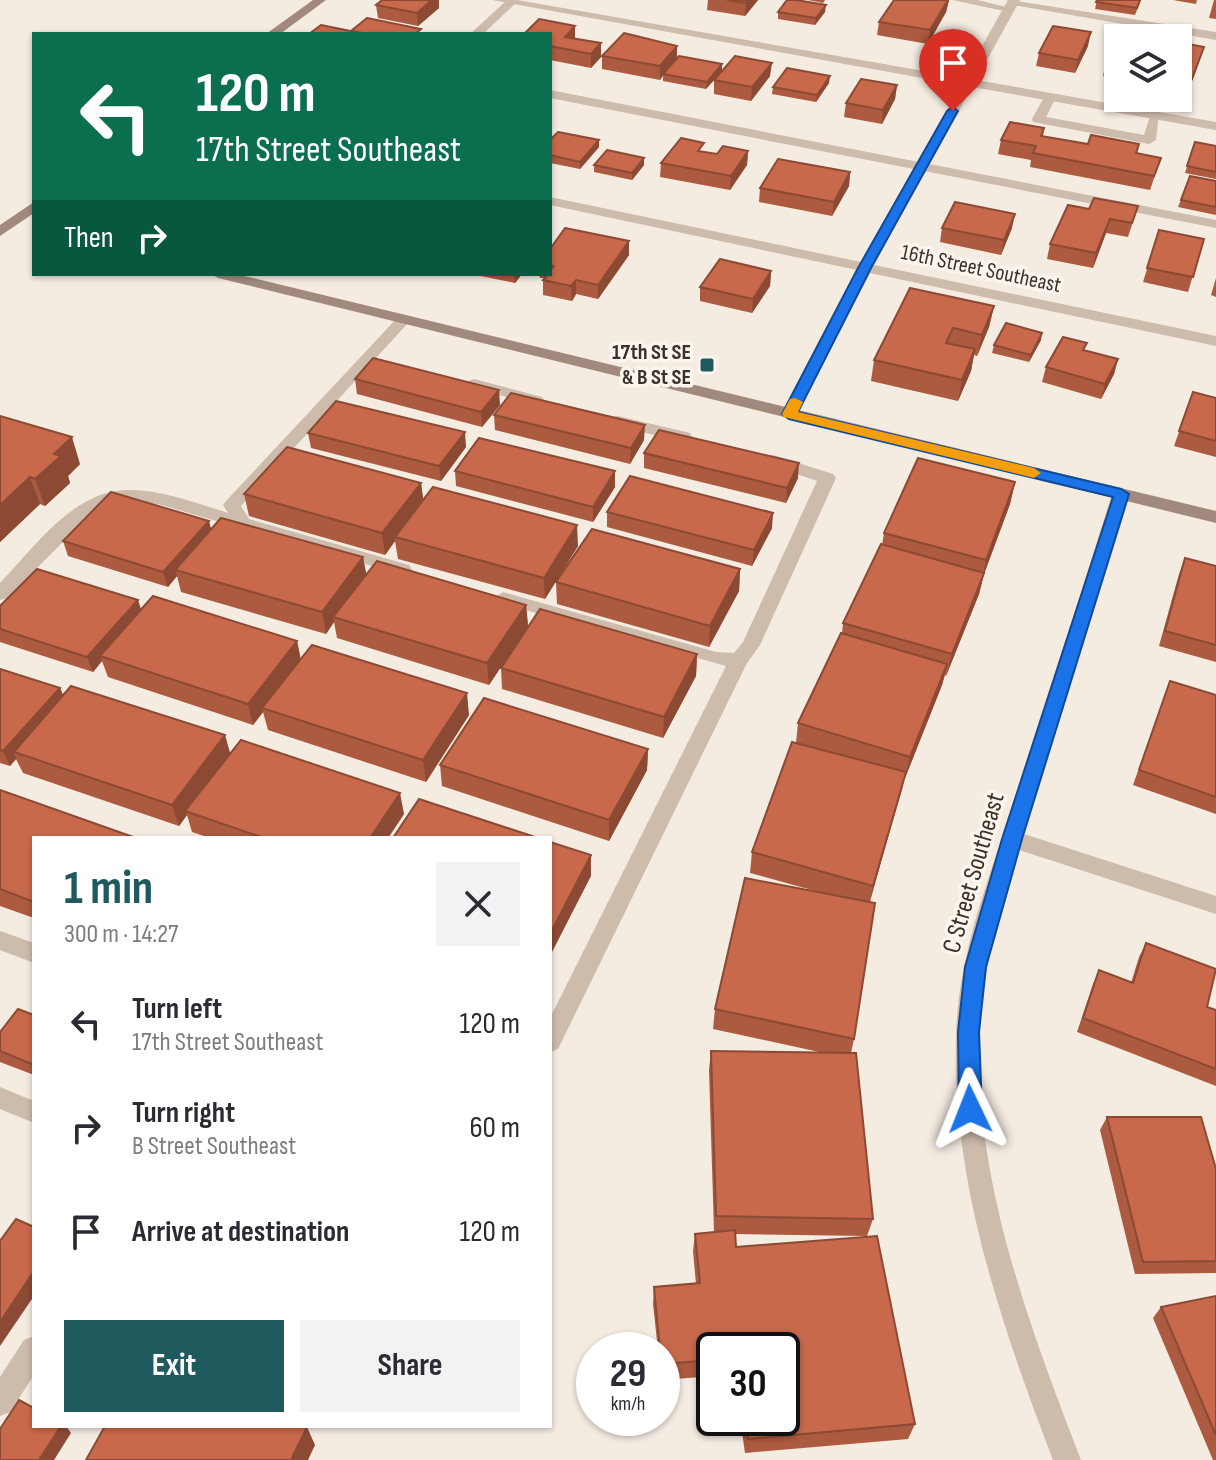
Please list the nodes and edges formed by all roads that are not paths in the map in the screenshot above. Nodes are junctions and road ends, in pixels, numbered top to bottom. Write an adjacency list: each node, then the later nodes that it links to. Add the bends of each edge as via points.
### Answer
1 (320, 0): 5 (street)
2 (958, 0): 4 (street)
3 (504, 1): 6 (street); 8 (street)
4 (1012, 4): 7 (street); 8 (street)
5 (275, 32)
6 (478, 32)
7 (1216, 36)
8 (968, 83): 10 (street); 13 (street)
9 (552, 94): 13 (street)
10 (1050, 97): 11 (street); 11 (street, via 1038,119 1149,140)
11 (1155, 116): 12 (street)
12 (1216, 126)
13 (921, 166): 16 (street); 19 (street)
14 (552, 201): 19 (street, 16th Street Southeast)
15 (32, 208): 17 (street)
16 (1216, 224)
17 (5, 228): 18 (street)
18 (32, 229)
19 (865, 268): 22 (street, 16th Street Southeast); 25 (street)
20 (226, 276): 21 (street)
21 (403, 320): 25 (street); 31 (street, via 375,359 232,505)
22 (1216, 341)
23 (458, 380): 24 (street)
24 (549, 403)
25 (789, 414): 29 (street)
26 (594, 415): 27 (street)
27 (700, 441)
28 (760, 457): 35 (street, via 827,478 751,645)
29 (1121, 494): 30 (street); 36 (street, C Street Southeast)
30 (1216, 517)
31 (243, 523): 32 (street); 34 (street, via 141,496 110,497 88,507)
32 (426, 576)
33 (487, 593): 35 (street, via 716,659)
34 (0, 594)
35 (739, 660): 40 (street)
36 (1012, 839): 37 (street); 45 (street, C Street Southeast, via 975,967 968,1032 970,1109 1006,1286)
37 (1216, 905)
38 (0, 940): 39 (street)
39 (32, 952)
40 (552, 1038)
41 (0, 1098): 42 (street)
42 (32, 1111)
43 (32, 1353): 44 (street)
44 (0, 1402)
45 (1067, 1460)

